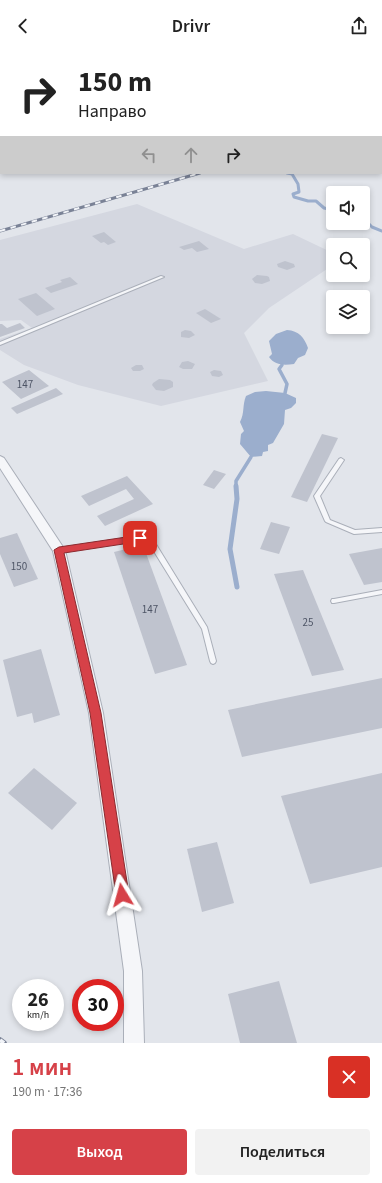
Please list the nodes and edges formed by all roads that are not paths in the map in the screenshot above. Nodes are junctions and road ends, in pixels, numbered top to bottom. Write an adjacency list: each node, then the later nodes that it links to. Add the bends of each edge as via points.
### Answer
1 (162, 278): 2 (lane)
2 (0, 344)
3 (341, 460): 5 (lane, via 317,496 328,520 354,532)
4 (1, 464): 6 (street)
5 (382, 530)
6 (59, 550): 9 (lane, via 140,538 152,543 205,629); 10 (street, via 97,720 133,971)
7 (382, 592): 8 (lane)
8 (334, 601)
9 (213, 661)
10 (134, 1043)

